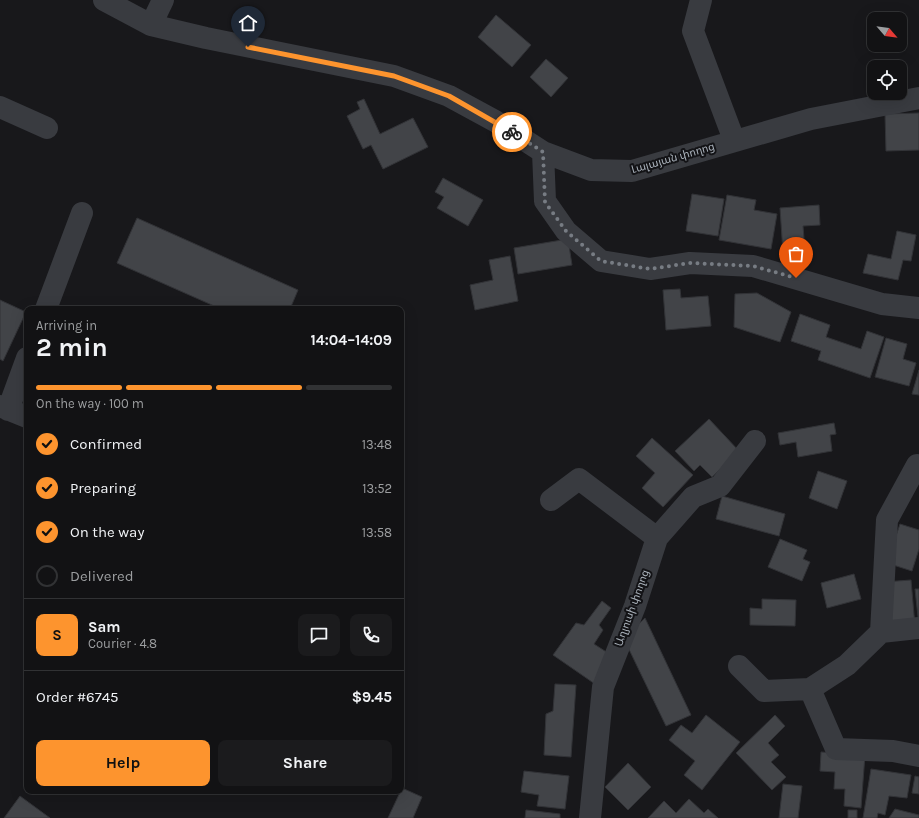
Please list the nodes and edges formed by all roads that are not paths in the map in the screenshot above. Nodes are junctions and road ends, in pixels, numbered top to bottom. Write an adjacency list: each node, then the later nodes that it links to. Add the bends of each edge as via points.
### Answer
1 (104, 0): 4 (street, Լալայան փողոց)
2 (163, 0): 4 (street)
3 (701, 0): 8 (street, via 693,31)
4 (151, 25): 9 (street, Լալայան փողոց, via 394,76 449,96 495,121)
5 (919, 98): 8 (street, Լալայան փողոց, via 811,119)
6 (0, 106): 7 (street)
7 (47, 128)
8 (734, 140): 9 (street, Լալայան փողոց, via 632,171 591,170)
9 (543, 152): 12 (street, via 545,202 566,231 601,261 650,269 690,263 753,266 882,304)
10 (82, 213): 11 (street)
11 (47, 306)
12 (919, 308)
13 (24, 369): 14 (street)
14 (12, 411)
15 (755, 440): 18 (street, Աղյուսի փողոց, via 720,486 693,497)
16 (917, 466): 20 (street, via 887,520)
17 (551, 500): 18 (street, via 579,479)
18 (657, 538): 24 (street, Աղյուսի փողոց, via 635,606 603,687)
19 (919, 628): 20 (street)
20 (881, 632): 22 (street, via 847,665)
21 (738, 666): 22 (street, via 764,691)
22 (810, 690): 23 (street, via 836,749)
23 (919, 756)
24 (590, 818)

